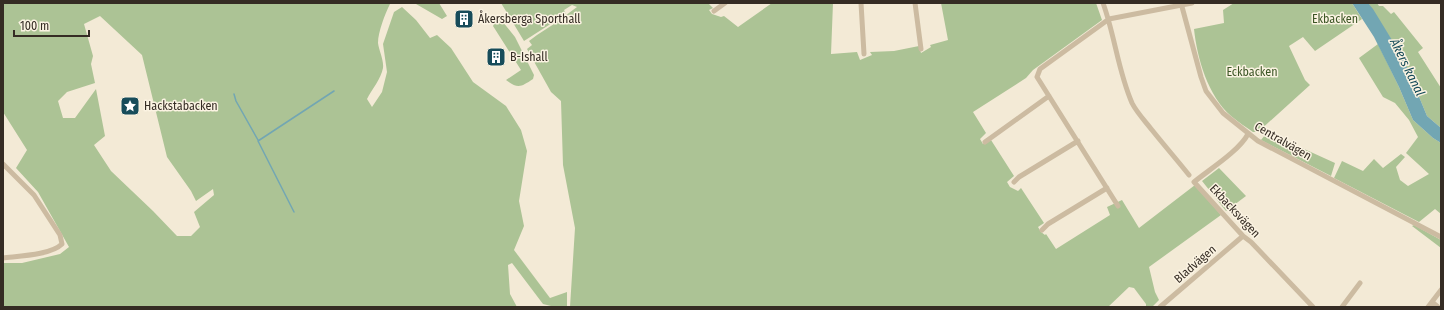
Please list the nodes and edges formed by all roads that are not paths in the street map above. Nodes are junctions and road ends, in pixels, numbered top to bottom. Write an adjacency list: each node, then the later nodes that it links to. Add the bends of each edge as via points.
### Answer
1 (725, 3): 7 (street)
2 (861, 3): 10 (street)
3 (915, 3): 9 (street)
4 (1103, 3): 8 (street)
5 (1192, 3): 6 (street)
6 (1181, 4): 8 (street); 12 (street, Centralvägen, via 1206,91 1223,113)
7 (714, 11)
8 (1109, 19): 11 (street, via 1040,69 1037,77); 16 (street, via 1116,53 1133,104)
9 (921, 49)
10 (864, 54)
11 (1049, 96): 13 (street); 14 (street)
12 (1248, 134): 21 (street, Ekbacksvägen, via 1246,139 1194,182); 22 (street, Centralvägen)
13 (1078, 141): 17 (street); 18 (street)
14 (985, 142)
15 (3, 164): 23 (street, via 34,195 60,235 62,244 55,250)
16 (1189, 176)
17 (1014, 182)
18 (1107, 188): 19 (street); 20 (street)
19 (1118, 206)
20 (1042, 230)
21 (1243, 236): 27 (street, Bladvägen); 28 (street, Ekbacksvägen)
22 (1441, 237)
23 (3, 258)
24 (1360, 283): 29 (street)
25 (1441, 292): 26 (street)
26 (1430, 305): 30 (street)
27 (1160, 307)
28 (1313, 307)
29 (1342, 307)
30 (1438, 307)

